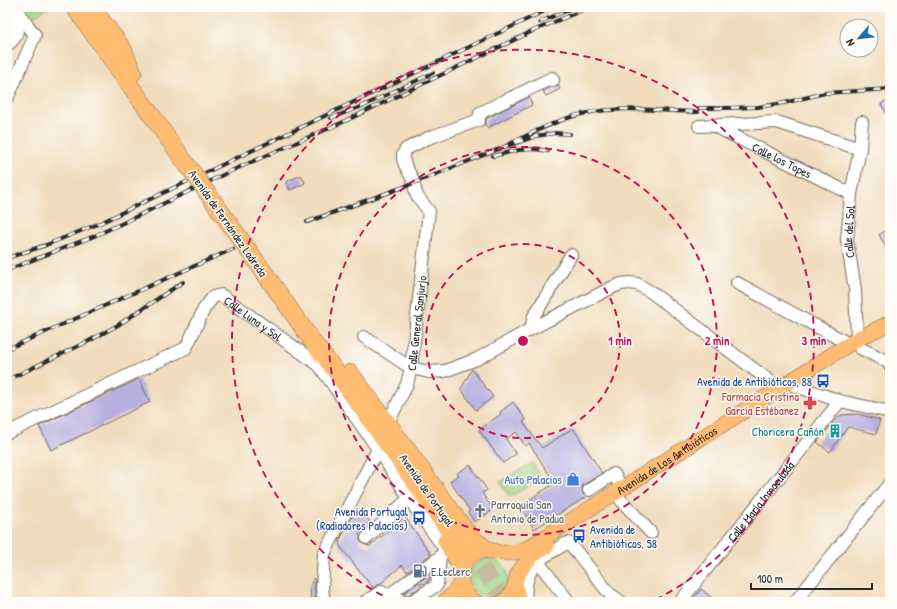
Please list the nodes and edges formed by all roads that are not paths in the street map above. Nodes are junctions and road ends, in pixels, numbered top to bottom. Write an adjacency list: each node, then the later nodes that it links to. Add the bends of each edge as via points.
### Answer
1 (14, 7): 9 (street, via 35,35)
2 (74, 7): 14 (highway, Avenida de Fernández Ladreda)
3 (86, 7): 7 (highway, Avenida de Fernández Ladreda)
4 (92, 7): 7 (highway, via 123,49)
5 (7, 10): 6 (street, via 16,24 17,33)
6 (7, 45)
7 (133, 73): 14 (highway, Avenida de Fernández Ladreda)
8 (552, 80): 24 (street, Calle General Sanjurjo, via 480,113 479,120 428,138 406,149 403,154 417,196 429,211)
9 (7, 99)
10 (862, 122): 13 (street, Calle del Sol)
11 (699, 126): 12 (street)
12 (713, 126): 13 (street, via 777,122); 15 (street, Calle los Topes)
13 (860, 149): 15 (street, Calle del Sol)
14 (194, 167): 21 (highway, Avenida de Fernández Ladreda, bridge)
15 (850, 194): 22 (street, Calle del Sol, via 847,240 855,290)
16 (571, 255): 19 (street, via 534,316)
17 (737, 283): 22 (street)
18 (890, 324): 22 (main road, Avenida de Los Antibióticos)
19 (531, 329): 24 (street, via 477,359 445,371 429,372); 25 (street, via 621,284 637,284)
20 (364, 337): 24 (street)
21 (317, 341): 29 (highway, Avenida de Fernández Ladreda, via 331,365); 30 (highway, via 348,399)
22 (855, 343): 23 (street); 25 (main road, Avenida de Los Antibióticos)
23 (890, 365)
24 (411, 368): 29 (street, Calle General Sanjurjo, via 407,384)
25 (788, 386): 26 (street); 33 (main road, Avenida de Los Antibióticos)
26 (840, 401): 27 (street); 53 (street, Calle María Inmaculada)
27 (890, 412)
28 (7, 433): 29 (street, Calle Luna y Sol, via 186,348 204,309 213,297 221,295 319,366)
29 (384, 436): 30 (street, Calle Luna y Sol); 37 (highway, Avenida de Portugal); 38 (highway, via 405,449 466,530 477,542); 44 (street, Calle General Sanjurjo, via 324,554)
30 (400, 479): 34 (street, Calle Luna y Sol); 41 (highway, via 448,543)
31 (890, 483): 54 (street)
32 (589, 490): 33 (street, via 614,474)
33 (622, 494): 35 (street); 38 (main road, Avenida de Los Antibióticos, via 528,548 516,552); 42 (main road, Avenida de Los Antibióticos, via 532,555 523,565)
34 (409, 498): 36 (street); 39 (street, Calle Luna y Sol)
35 (651, 533)
36 (367, 538)
37 (465, 549)
38 (495, 552): 41 (main road, Avenida de Los Antibióticos, via 482,551 471,556 464,563); 42 (main road, via 508,557 516,569)
39 (443, 554): 41 (street, Calle Luna y Sol); 43 (street); 46 (street, via 437,585)
40 (538, 562): 50 (street, via 527,581); 51 (street); 52 (street, via 568,543 609,594)
41 (461, 575): 47 (main road, Avenida de Los Antibióticos, via 453,594); 48 (main road, via 464,590)
42 (517, 589): 49 (main road, Avenida de Los Antibióticos)
43 (392, 598): 45 (street, via 382,590)
44 (324, 602)
45 (365, 602)
46 (411, 602)
47 (444, 602)
48 (476, 602)
49 (502, 602)
50 (526, 602)
51 (569, 602)
52 (621, 602)
53 (680, 602)
54 (795, 602)

